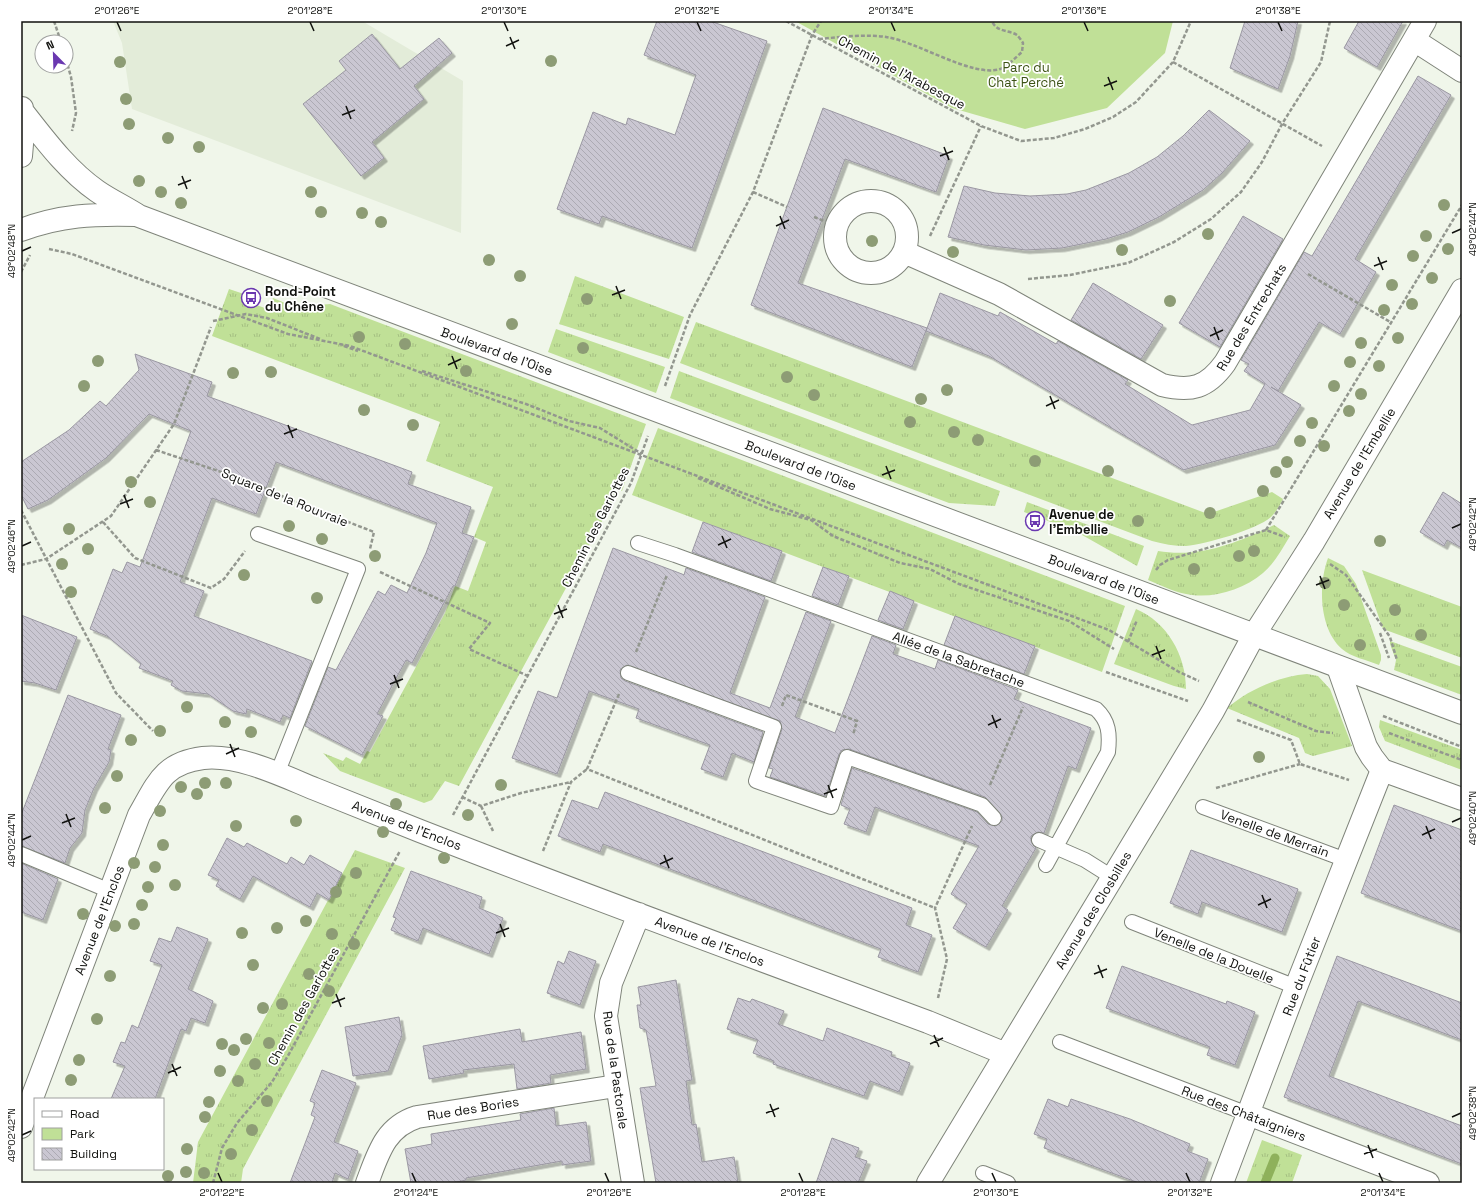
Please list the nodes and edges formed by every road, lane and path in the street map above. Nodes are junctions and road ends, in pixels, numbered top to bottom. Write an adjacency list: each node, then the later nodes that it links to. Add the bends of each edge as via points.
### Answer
1 (54, 21): 8 (path)
2 (786, 21): 9 (path, Chemin de l'Arabesque)
3 (821, 21): 9 (path)
4 (992, 21): 10 (path, via 1004,31 1017,35 1023,43 1022,52 1000,69 981,70 887,37)
5 (1191, 21): 12 (path, Chemin de l'Arabesque)
6 (1330, 21): 15 (path, via 1321,62)
7 (1425, 21): 11 (street, Rue des Entrechats)
8 (58, 34)
9 (812, 35): 10 (path, Chemin de l'Arabesque); 19 (path)
10 (819, 39): 16 (path, Chemin de l'Arabesque)
11 (1414, 40): 13 (street); 18 (street, Rue des Entrechats)
12 (1173, 62): 15 (path); 16 (path, Chemin de l'Arabesque, via 1136,102 1085,130 1054,138 1021,141)
13 (1462, 71)
14 (22, 104): 17 (street); 22 (street, Boulevard de l'Oise, via 47,142 79,176 97,191)
15 (1282, 124): 18 (path); 30 (path, via 1262,162 1241,192 1193,232 1128,263 1070,275 1023,280)
16 (981, 126): 27 (path)
17 (21, 156)
18 (1345, 159): 28 (street, Rue des Entrechats)
19 (754, 192): 21 (path); 37 (path, Chemin des Gariottes, via 690,315)
20 (1462, 205): 33 (path)
21 (787, 207)
22 (139, 216): 25 (street, Boulevard de l'Oise, via 92,214 51,220); 37 (street, Boulevard de l'Oise)
23 (814, 217): 24 (path)
24 (837, 226)
25 (21, 230)
26 (42, 248): 31 (path, via 72,254)
27 (912, 256): 30 (street, Rue des Entrechats)
28 (1285, 260): 30 (street, Rue des Entrechats, via 1215,377 1187,388 1162,385); 33 (path)
29 (1462, 290): 51 (street, Avenue de l'Embellie, via 1314,541)
30 (999, 294)
31 (239, 316): 32 (path); 35 (path, via 288,334); 35 (path, via 246,314 267,318)
32 (213, 320)
33 (1392, 323): 43 (path)
34 (211, 327): 38 (path, via 174,424)
35 (331, 342): 36 (path)
36 (386, 359): 39 (path); 39 (path, via 526,404 569,421 600,428)
37 (656, 411): 39 (path, Chemin des Gariottes); 51 (street, Boulevard de l'Oise)
38 (156, 450): 42 (path, via 111,516); 49 (path, Square de la Rouvraie, via 254,483 374,532)
39 (641, 454): 40 (path); 57 (path, Chemin des Gariottes, via 631,483)
40 (667, 464): 52 (path, via 770,509 811,520 833,536 900,563 930,570 959,584 1069,621); 59 (path, via 1109,630 1179,672)
41 (21, 510): 47 (path)
42 (103, 522): 44 (path, via 135,558 211,588 224,579); 47 (path)
43 (1266, 530)
44 (258, 534): 49 (lane)
45 (638, 543): 46 (lane, Allée de la Sabretache)
46 (675, 555): 56 (path); 58 (lane, Allée de la Sabretache)
47 (46, 559): 48 (path); 65 (path, via 116,693)
48 (21, 565)
49 (362, 567): 57 (path, via 490,623 469,649); 71 (lane)
50 (1380, 633): 53 (path, via 1389,656)
51 (1254, 635): 54 (street, Boulevard de l'Oise); 59 (street, Avenue des Closbilles)
52 (1114, 649)
53 (1388, 664)
54 (1338, 667): 62 (street, Boulevard de l'Oise); 70 (street, via 1366,746)
55 (1106, 672): 60 (path)
56 (628, 673): 64 (lane); 69 (path)
57 (528, 676): 75 (path, Chemin des Gariottes)
58 (1032, 686): 77 (path); 84 (lane, Allée de la Sabretache, via 1096,709 1108,725 1108,752)
59 (1223, 691): 60 (street, Avenue des Closbilles); 61 (path)
60 (1213, 711): 68 (path, via 1292,740); 90 (street, Avenue des Closbilles)
61 (1277, 714)
62 (1462, 714)
63 (1381, 715): 66 (path)
64 (774, 727): 67 (path, via 786,695 857,721); 67 (lane, via 756,781 830,807)
65 (153, 731)
66 (1462, 747)
67 (847, 757): 77 (lane)
68 (1300, 764): 72 (path); 74 (path)
69 (588, 769): 73 (path); 92 (path)
70 (1382, 770): 76 (street); 88 (street, Rue du Fûtier)
71 (277, 774): 91 (street, Avenue de l'Enclos, via 239,761 218,758 189,761 173,767 158,780 139,815); 93 (street, Avenue de l'Enclos)
72 (1350, 781)
73 (571, 782): 78 (path, via 521,793); 86 (path)
74 (1209, 790)
75 (462, 797): 78 (path); 80 (path, Chemin des Gariottes)
76 (1462, 799)
77 (982, 805): 81 (lane); 92 (path)
78 (481, 806): 82 (path)
79 (1203, 806): 88 (lane, Venelle de Merrain)
80 (452, 817)
81 (994, 818)
82 (494, 833)
83 (1039, 840): 84 (lane)
84 (1055, 848): 89 (lane, Allée de la Sabretache); 90 (lane, via 1085,860)
85 (401, 849): 103 (path, Chemin des Gariottes, via 289,1054 272,1082 237,1123 222,1148)
86 (543, 852)
87 (21, 854): 91 (lane)
88 (1346, 860): 95 (street, Rue du Fûtier)
89 (1046, 865)
90 (1112, 877): 98 (street, Avenue des Closbilles)
91 (110, 891): 101 (street, Avenue de l'Enclos)
92 (935, 908): 96 (path, via 947,959)
93 (639, 914): 98 (street, Avenue de l'Enclos); 99 (street, Rue de la Pastorale, via 607,999 606,1016)
94 (1132, 922): 95 (lane, Venelle de la Douelle)
95 (1296, 987): 100 (street, Rue du Fûtier)
96 (937, 1002)
97 (1060, 1042): 100 (lane, Rue des Châtaigniers)
98 (1006, 1054): 106 (street, Avenue des Closbilles)
99 (616, 1086): 104 (street, Rue des Bories, via 417,1116 405,1121 386,1138); 105 (street, Rue de la Pastorale)
100 (1248, 1114): 108 (street, Rue du Fûtier); 109 (street, Rue des Châtaigniers)
101 (21, 1127)
102 (984, 1173): 107 (lane)
103 (213, 1183)
104 (367, 1183)
105 (632, 1183)
106 (928, 1183)
107 (1008, 1183)
108 (1222, 1183)
109 (1428, 1183)

